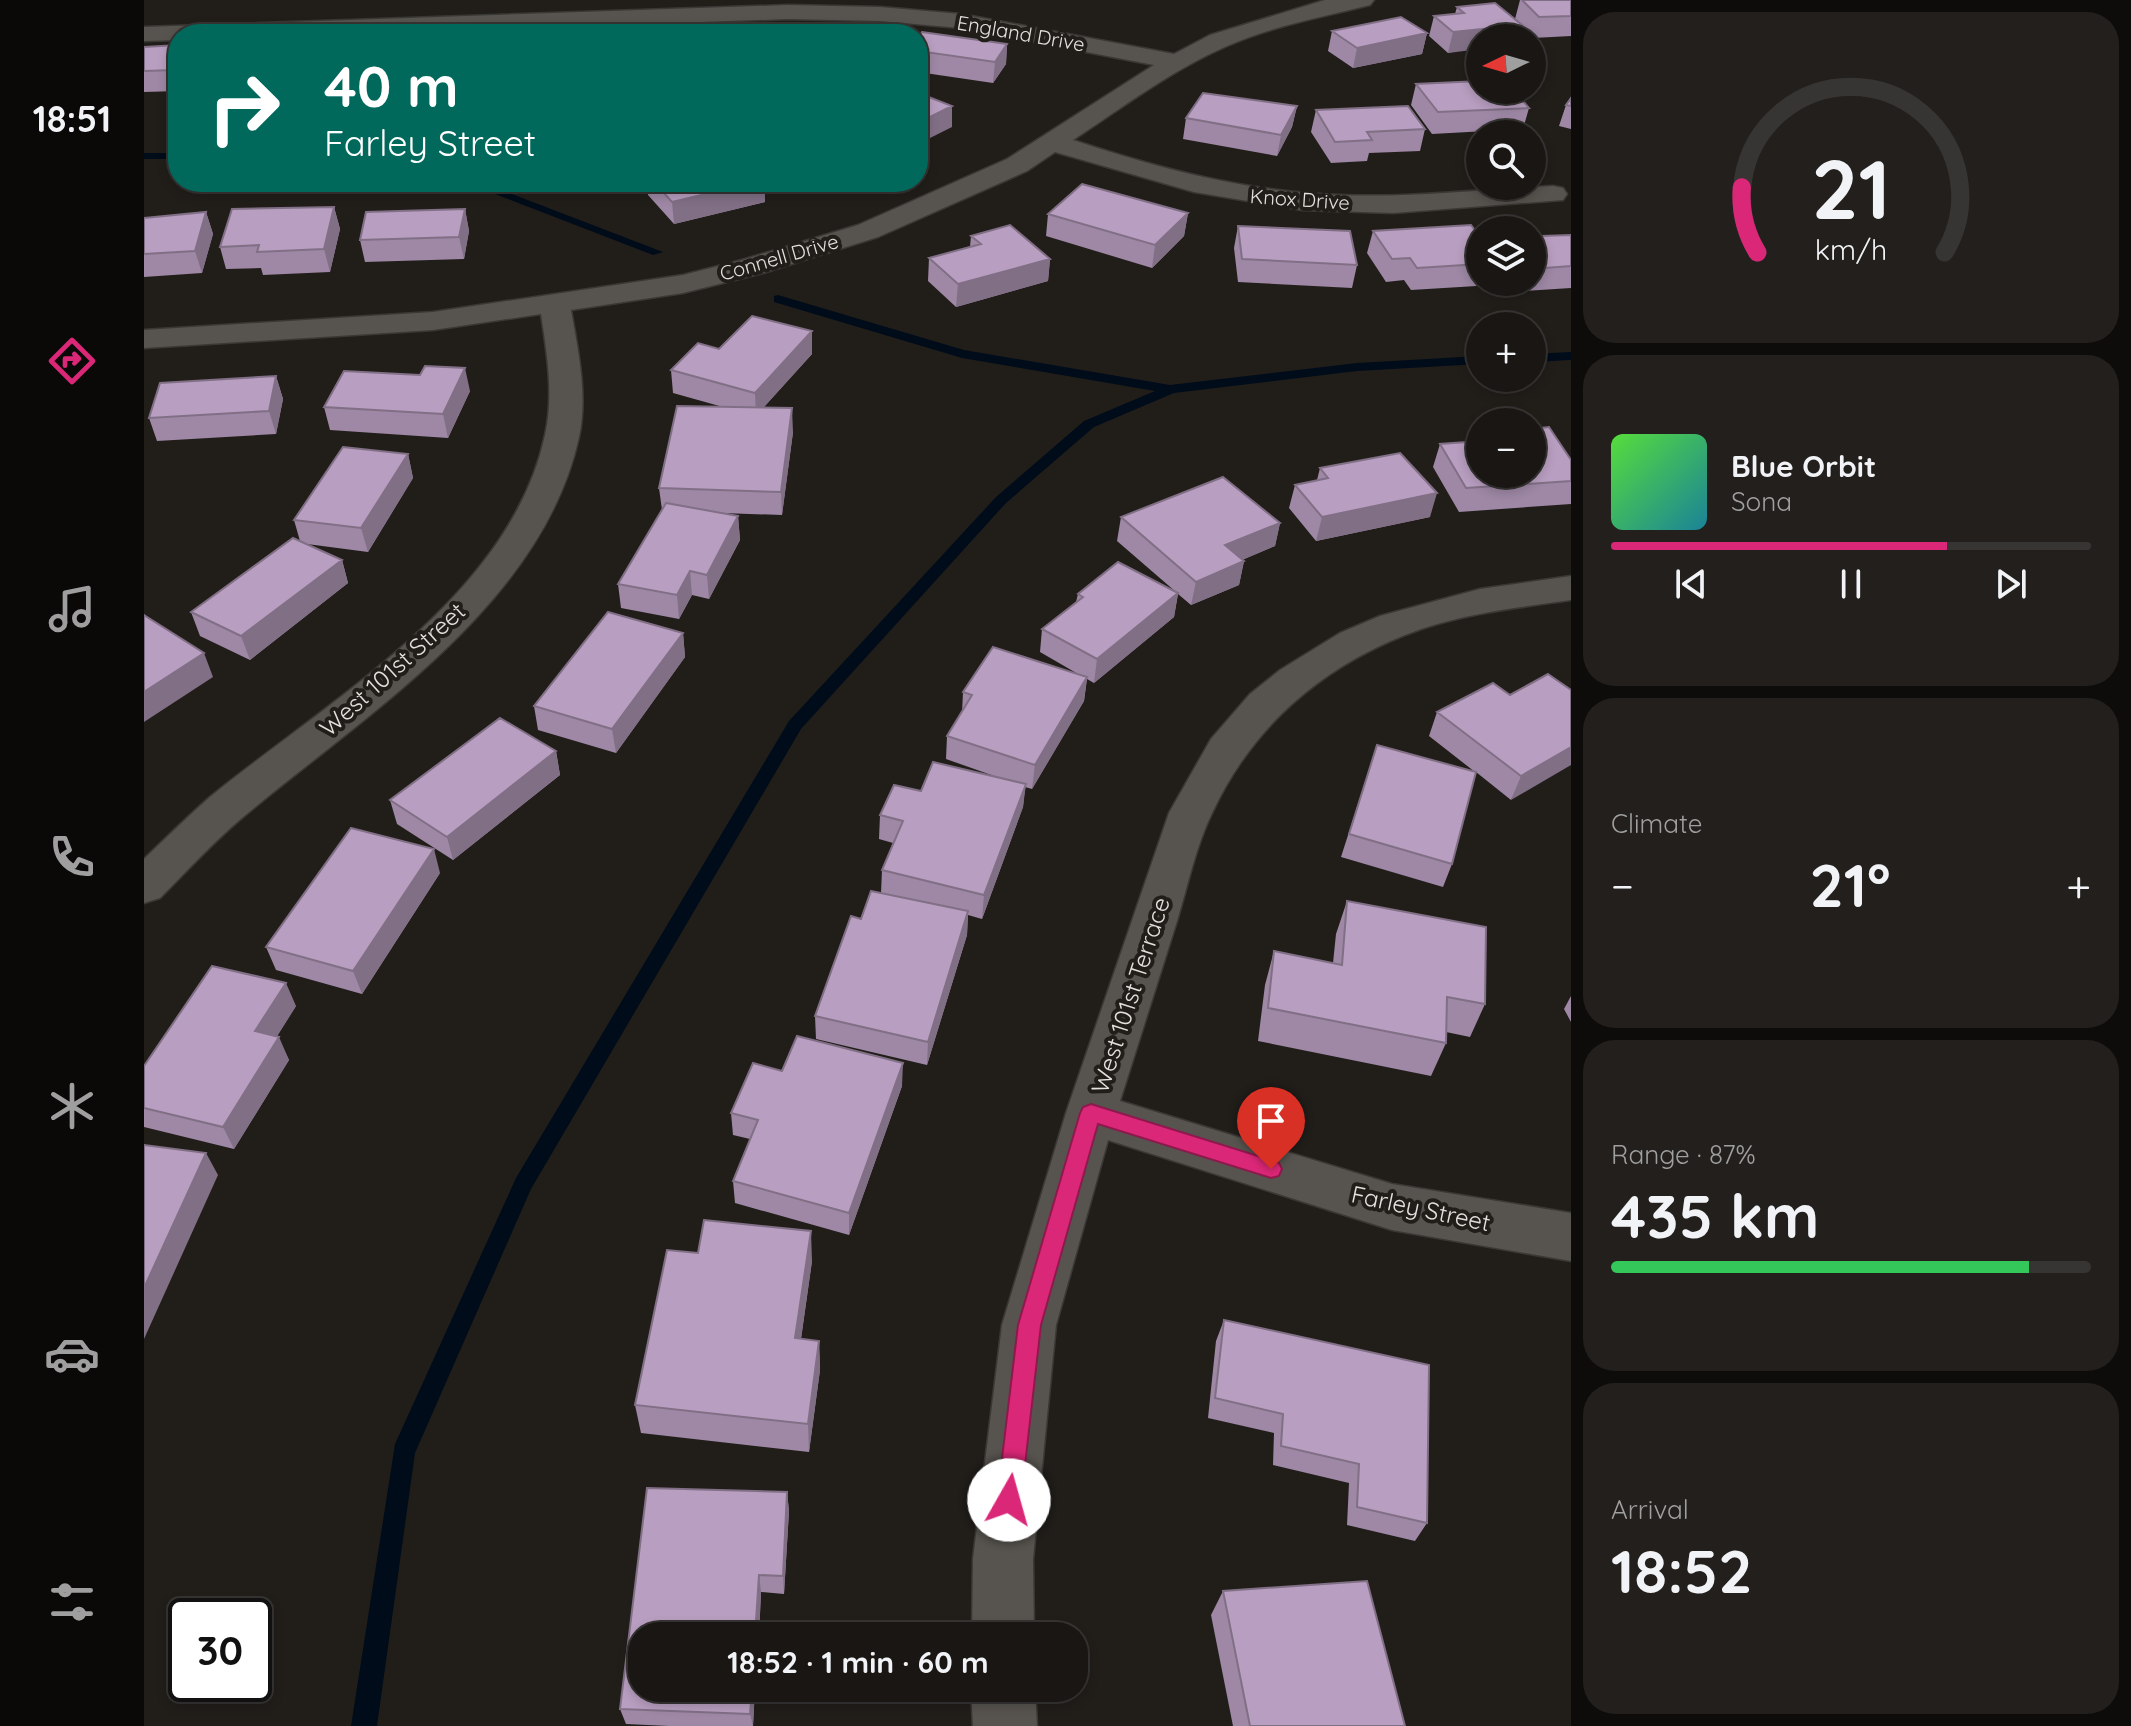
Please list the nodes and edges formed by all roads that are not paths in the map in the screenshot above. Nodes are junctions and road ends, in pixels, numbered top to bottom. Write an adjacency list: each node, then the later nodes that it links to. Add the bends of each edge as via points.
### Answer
1 (1362, 0): 6 (street, Connell Drive, via 1248,29)
2 (732, 7): 3 (street, England Drive); 6 (street, England Drive, via 961,21)
3 (362, 24)
4 (168, 33): 5 (street, England Drive)
5 (144, 34)
6 (1177, 62): 7 (street, Connell Drive)
7 (1053, 142): 8 (street, Knox Drive, via 1142,172 1277,200 1407,203); 9 (street, Connell Drive, via 968,189 868,231 724,274)
8 (1553, 194)
9 (555, 305): 10 (street, Connell Drive, via 433,321); 12 (street, West 101st Street, via 566,384 562,435 554,466 523,530 482,587 434,639 225,808)
10 (144, 339)
11 (1571, 588): 13 (street, West 101st Terrace, via 1480,601 1394,625 1354,642 1264,704 1226,749 1190,813)
12 (144, 886)
13 (1091, 1113): 14 (street, Farley Street, via 1392,1207); 15 (street, West 101st Terrace, via 1029,1325 1003,1559)
14 (1571, 1237)
15 (1003, 1622)
16 (1004, 1702): 17 (street)
17 (1005, 1726)

